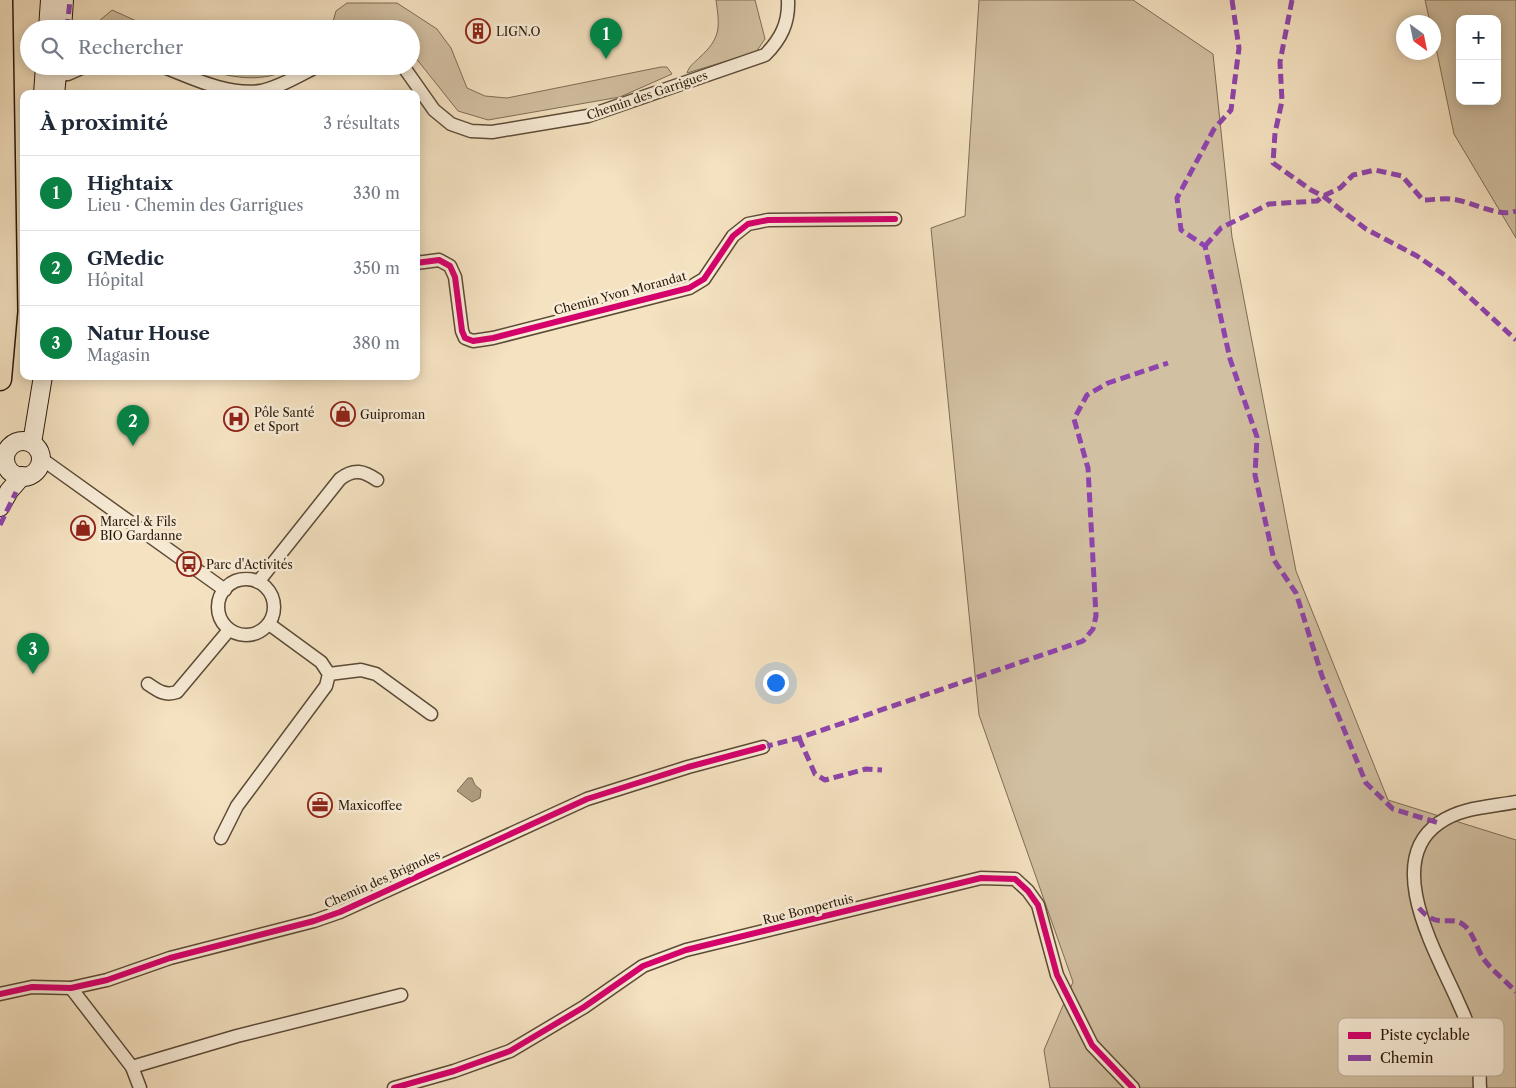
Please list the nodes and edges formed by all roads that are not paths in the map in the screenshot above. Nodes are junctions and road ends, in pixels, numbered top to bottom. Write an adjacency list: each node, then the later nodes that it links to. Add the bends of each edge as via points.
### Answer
1 (0, 0): 20 (highway, via 6,311)
2 (50, 0): 5 (street)
3 (64, 0): 6 (street)
4 (788, 0): 17 (street, Chemin des Garrigues, via 786,25 778,42 765,55 588,116 492,132 471,131 452,124 434,110)
5 (49, 20)
6 (63, 20)
7 (50, 75): 12 (street)
8 (52, 75): 13 (street)
9 (186, 75): 14 (street)
10 (297, 75): 15 (street)
11 (409, 75): 16 (street, Chemin des Garrigues)
12 (44, 90)
13 (54, 90)
14 (230, 90)
15 (263, 90)
16 (420, 90)
17 (420, 90)
18 (895, 219): 19 (street, Chemin Yvon Morandat, via 768,220 748,224 733,236 704,279 688,288 493,338 473,340 465,338 462,331 455,277 450,266 439,260)
19 (420, 262)
20 (0, 379)
21 (31, 380): 23 (street)
22 (42, 380): 23 (street)
23 (28, 442): 25 (street, via 13,444 6,452 5,458); 25 (street, via 40,452 40,465 34,473)
24 (46, 462): 30 (street)
25 (15, 473): 27 (street); 28 (street)
26 (377, 480): 29 (street, via 368,473 356,471 340,479)
27 (0, 493)
28 (0, 507)
29 (258, 582): 30 (street, via 240,580); 31 (street, via 273,600 273,616)
30 (224, 590): 32 (street, via 218,606 223,623)
31 (269, 624): 32 (street, via 263,630 246,635); 33 (street, via 321,662)
32 (229, 630): 34 (street, via 177,692 161,693)
33 (329, 674): 35 (street, via 368,671); 38 (street, via 326,686 237,806)
34 (148, 684)
35 (431, 714)
36 (764, 747): 39 (street, Chemin des Brignoles, via 586,799 340,912)
37 (1516, 802): 42 (street, via 1472,808 1439,823 1420,842 1415,883 1425,930)
38 (222, 838)
39 (71, 988): 40 (street, Chemin des Brignoles, via 32,987); 43 (street)
40 (2, 991)
41 (401, 995): 43 (street)
42 (1465, 1018)
43 (132, 1066): 44 (street)
44 (140, 1088)
45 (394, 1088): 46 (street, Rue Bompertuis, via 454,1071 510,1050 584,1008 643,966 686,950 981,878 1015,879 1028,890 1038,905 1057,974 1092,1045)
46 (1133, 1088)

